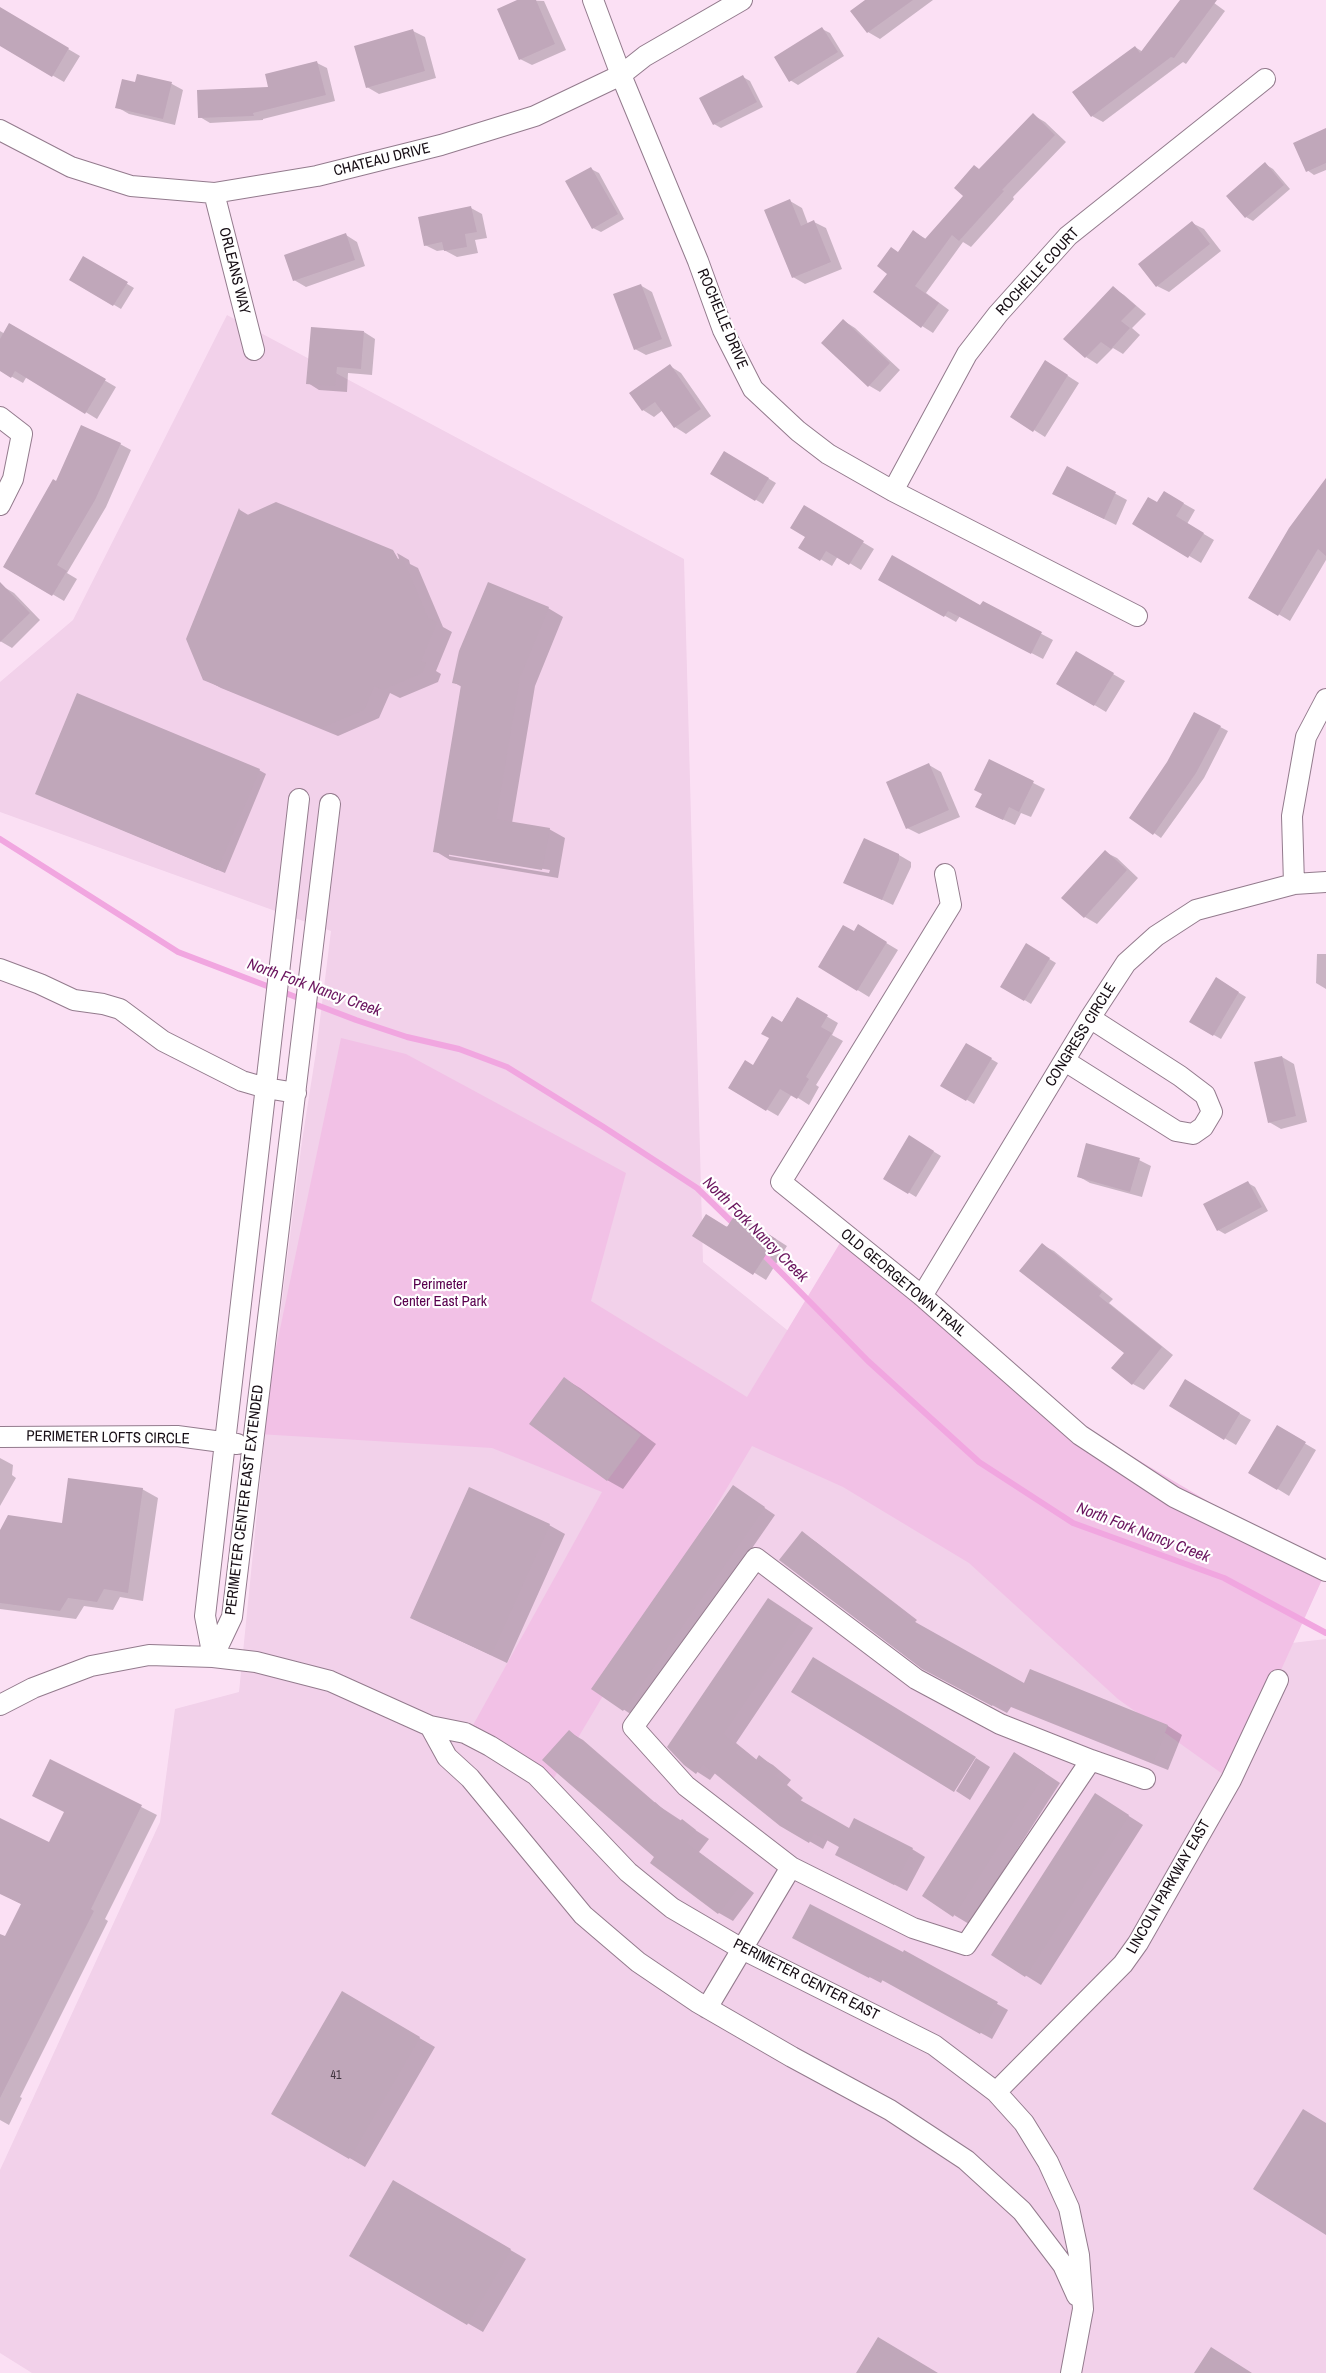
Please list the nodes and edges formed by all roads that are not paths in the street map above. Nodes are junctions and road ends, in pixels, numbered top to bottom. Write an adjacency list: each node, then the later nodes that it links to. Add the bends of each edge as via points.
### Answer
1 (593, 0): 3 (street, ROCHELLE DRIVE)
2 (742, 0): 3 (street, CHATEAU DRIVE, via 645,56)
3 (621, 75): 6 (street, CHATEAU DRIVE, via 535,116 441,145 317,176); 9 (street, ROCHELLE DRIVE, via 723,330 753,389 828,454)
4 (1265, 79): 9 (street, ROCHELLE COURT, via 1068,236 967,354)
5 (0, 130): 6 (street, CHATEAU DRIVE, via 71,167 131,186)
6 (214, 193): 7 (street, ORLEANS WAY)
7 (254, 350)
8 (0, 417): 10 (street, via 22,434 13,479)
9 (893, 491): 11 (street, ROCHELLE DRIVE)
10 (0, 505)
11 (1137, 616)
12 (1326, 699): 17 (street, via 1306,737 1292,816)
13 (299, 799): 21 (street, PERIMETER CENTER EAST EXTENDED)
14 (330, 804): 22 (street, PERIMETER CENTER EAST EXTENDED)
15 (945, 874): 23 (street, OLD GEORGETOWN TRAIL, via 951,905 781,1182)
16 (1326, 882): 17 (street, CONGRESS CIRCLE)
17 (1294, 884): 19 (street, CONGRESS CIRCLE, via 1196,910 1156,936 1126,963)
18 (0, 969): 21 (street, via 74,1000 120,1009 163,1041 234,1077)
19 (1090, 1018): 20 (street, CONGRESS CIRCLE); 20 (street, via 1205,1095 1212,1112 1193,1134 1176,1131)
20 (1065, 1061): 23 (street, CONGRESS CIRCLE)
21 (266, 1088): 22 (street); 25 (street, PERIMETER CENTER EAST EXTENDED)
22 (296, 1093): 26 (street, PERIMETER CENTER EAST EXTENDED)
23 (922, 1296): 27 (street, OLD GEORGETOWN TRAIL, via 1080,1435 1174,1497)
24 (0, 1437): 25 (street, PERIMETER LOFTS CIRCLE, via 177,1436)
25 (226, 1442): 26 (street, PERIMETER LOFTS CIRCLE); 28 (street, PERIMETER CENTER EAST EXTENDED, via 205,1616)
26 (252, 1445): 28 (street, PERIMETER CENTER EAST EXTENDED, via 232,1617)
27 (1326, 1571)
28 (213, 1657): 30 (street, PERIMETER CENTER EAST, via 149,1655 91,1666); 31 (street, PERIMETER CENTER EAST, via 265,1664 330,1681)
29 (1278, 1680): 37 (street, LINCOLN PARKWAY EAST, via 1231,1780 1138,1943 1123,1964)
30 (0, 1705)
31 (430, 1726): 35 (street, PERIMETER CENTER EAST, via 465,1733 536,1775 628,1872 672,1908); 36 (street, via 447,1756 470,1778 583,1916 638,1962)
32 (1090, 1760): 33 (street); 34 (street, via 966,1945 913,1928); 34 (street, via 1000,1724 916,1679 756,1558 633,1727 687,1786)
33 (1145, 1779)
34 (791, 1867): 35 (street)
35 (742, 1949): 36 (street); 37 (street, PERIMETER CENTER EAST, via 934,2045)
36 (707, 2008): 38 (street, via 890,2110 966,2160 1022,2211 1063,2265)
37 (996, 2091): 38 (street, PERIMETER CENTER EAST, via 1024,2123 1070,2208)
38 (1083, 2309): 39 (street, PERIMETER CENTER EAST)
39 (1071, 2373)

